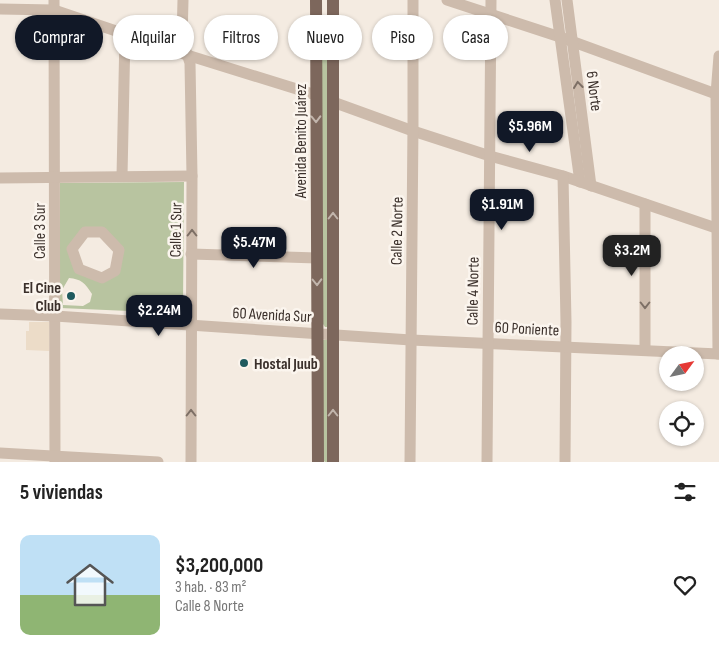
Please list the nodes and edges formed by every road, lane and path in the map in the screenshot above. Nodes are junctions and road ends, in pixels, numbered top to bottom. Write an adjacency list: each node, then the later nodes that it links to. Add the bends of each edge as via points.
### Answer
1 (184, 0): 12 (street, Calle 1 Sur)
2 (413, 0): 25 (street, Calle 2 Norte)
3 (447, 0): 11 (street)
4 (491, 0): 11 (street, Calle 4 Norte)
5 (555, 0): 14 (street)
6 (567, 0): 15 (street, 6 Norte)
7 (316, 3): 8 (main road, via 323,13)
8 (333, 4)
9 (54, 5): 10 (street); 13 (street); 30 (street, Calle 3 Sur)
10 (0, 8)
11 (491, 14): 14 (street); 26 (street, Calle 4 Norte)
12 (183, 15)
13 (113, 29)
14 (560, 37): 15 (street); 32 (street)
15 (572, 42): 22 (street); 32 (street, 6 Norte, one-way to 15)
16 (719, 56): 22 (street)
17 (194, 57): 23 (street)
18 (124, 60): 27 (street)
19 (189, 60): 28 (street, Calle 1 Sur)
20 (316, 60): 23 (main road, Avenida Benito Juárez)
21 (332, 60): 24 (main road, Avenida Benito Juárez)
22 (718, 94): 34 (street)
23 (316, 95): 37 (main road, Avenida Benito Juárez, one-way to 37)
24 (333, 102): 25 (street); 42 (main road, Avenida Benito Juárez, one-way to 24)
25 (413, 131): 26 (street); 43 (street, Calle 2 Norte)
26 (490, 156): 29 (street); 44 (street, Calle 4 Norte)
27 (122, 176): 28 (street); 30 (street)
28 (192, 176): 36 (street, Calle 1 Sur, one-way to 28)
29 (563, 176): 32 (street); 45 (street)
30 (56, 177): 31 (street); 39 (street, Calle 3 Sur)
31 (0, 178)
32 (585, 184): 33 (street)
33 (645, 204): 34 (street); 46 (street, one-way to 46)
34 (718, 228): 47 (street)
35 (85, 232): 35 (street, via 102,232 119,250 115,271 102,278 79,269 72,249)
36 (191, 254): 37 (street); 40 (street, Calle 1 Sur)
37 (317, 258): 41 (main road, Avenida Benito Juárez, one-way to 41)
38 (0, 314): 39 (street, 60 Avenida Sur)
39 (54, 316): 40 (street, 60 Avenida Sur); 49 (street, Calle 3 Sur)
40 (191, 326): 41 (street, 60 Avenida Sur); 51 (street, Calle 1 Sur, one-way to 40)
41 (318, 333): 42 (street, 60 Avenida Sur); 52 (main road, Avenida Benito Juárez)
42 (334, 334): 43 (street, 60 Poniente); 53 (main road, Avenida Benito Juárez, one-way to 42)
43 (411, 340): 44 (street, 60 Poniente); 54 (street, Calle 2 Norte)
44 (488, 342): 45 (street, 60 Poniente); 55 (street, Calle 4 Norte)
45 (566, 346): 46 (street, 60 Poniente); 56 (street)
46 (645, 350): 47 (street, 60 Poniente)
47 (719, 354)
48 (0, 453): 49 (street)
49 (55, 459): 50 (street)
50 (158, 462)
51 (191, 462)
52 (318, 462)
53 (333, 462)
54 (410, 462)
55 (487, 462)
56 (565, 462)

